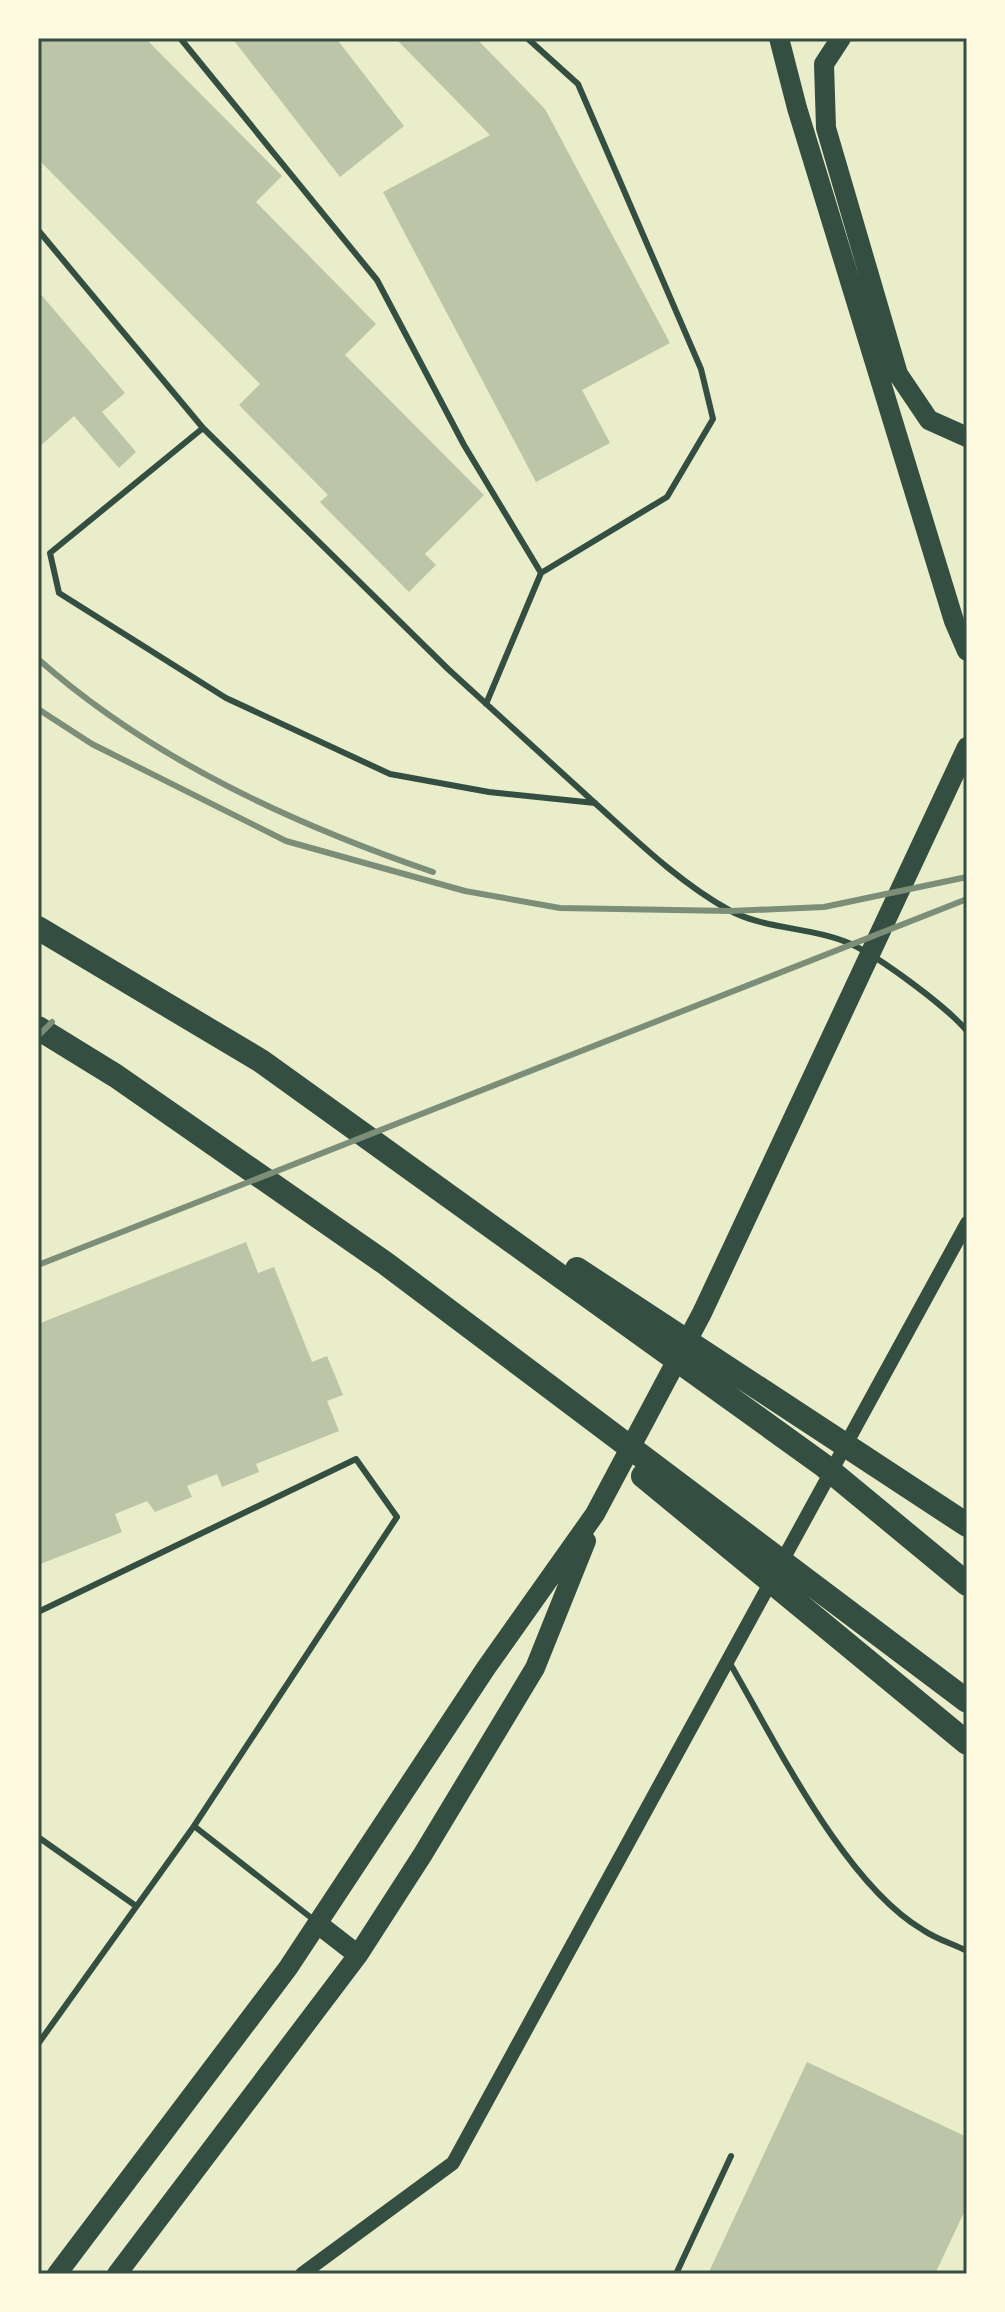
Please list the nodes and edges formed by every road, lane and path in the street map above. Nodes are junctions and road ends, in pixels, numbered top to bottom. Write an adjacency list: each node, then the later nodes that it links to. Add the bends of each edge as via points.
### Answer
1 (180, 38): 8 (lane, via 377,280 464,445)
2 (527, 38): 8 (lane, via 578,84 701,369 713,419 667,497)
3 (779, 38): 9 (main road)
4 (841, 38): 7 (main road, via 824,64 826,128 898,374 929,420)
5 (38, 230): 6 (lane)
6 (203, 428): 10 (lane); 12 (lane, via 50,553 59,593 226,698 390,774)
7 (967, 437)
8 (541, 573): 10 (lane)
9 (967, 651)
10 (486, 704): 12 (lane)
11 (965, 751): 19 (main road, via 702,1313)
12 (595, 803): 15 (lane, via 731,911 852,944 951,1011)
13 (38, 928): 16 (highway)
14 (38, 1028): 18 (highway)
15 (967, 1031)
16 (261, 1061): 20 (highway); 21 (highway, via 823,1465)
17 (967, 1223): 23 (street)
18 (385, 1263): 24 (highway); 25 (highway)
19 (595, 1514): 29 (main road, via 486,1668); 31 (main road, via 535,1668)
20 (967, 1525)
21 (967, 1584)
22 (38, 1612): 26 (lane, via 356,1459 397,1517)
23 (728, 1660): 30 (lane, via 838,1845 876,1890 921,1930); 36 (street, via 453,2163)
24 (967, 1701)
25 (967, 1743)
26 (194, 1826): 28 (lane); 29 (lane)
27 (38, 1837): 28 (lane)
28 (136, 1906): 32 (lane)
29 (318, 1924): 31 (main road); 34 (main road)
30 (967, 1951)
31 (358, 1955): 35 (main road)
32 (38, 2044)
33 (731, 2156): 37 (lane)
34 (57, 2274)
35 (117, 2274)
36 (302, 2274)
37 (676, 2274)

